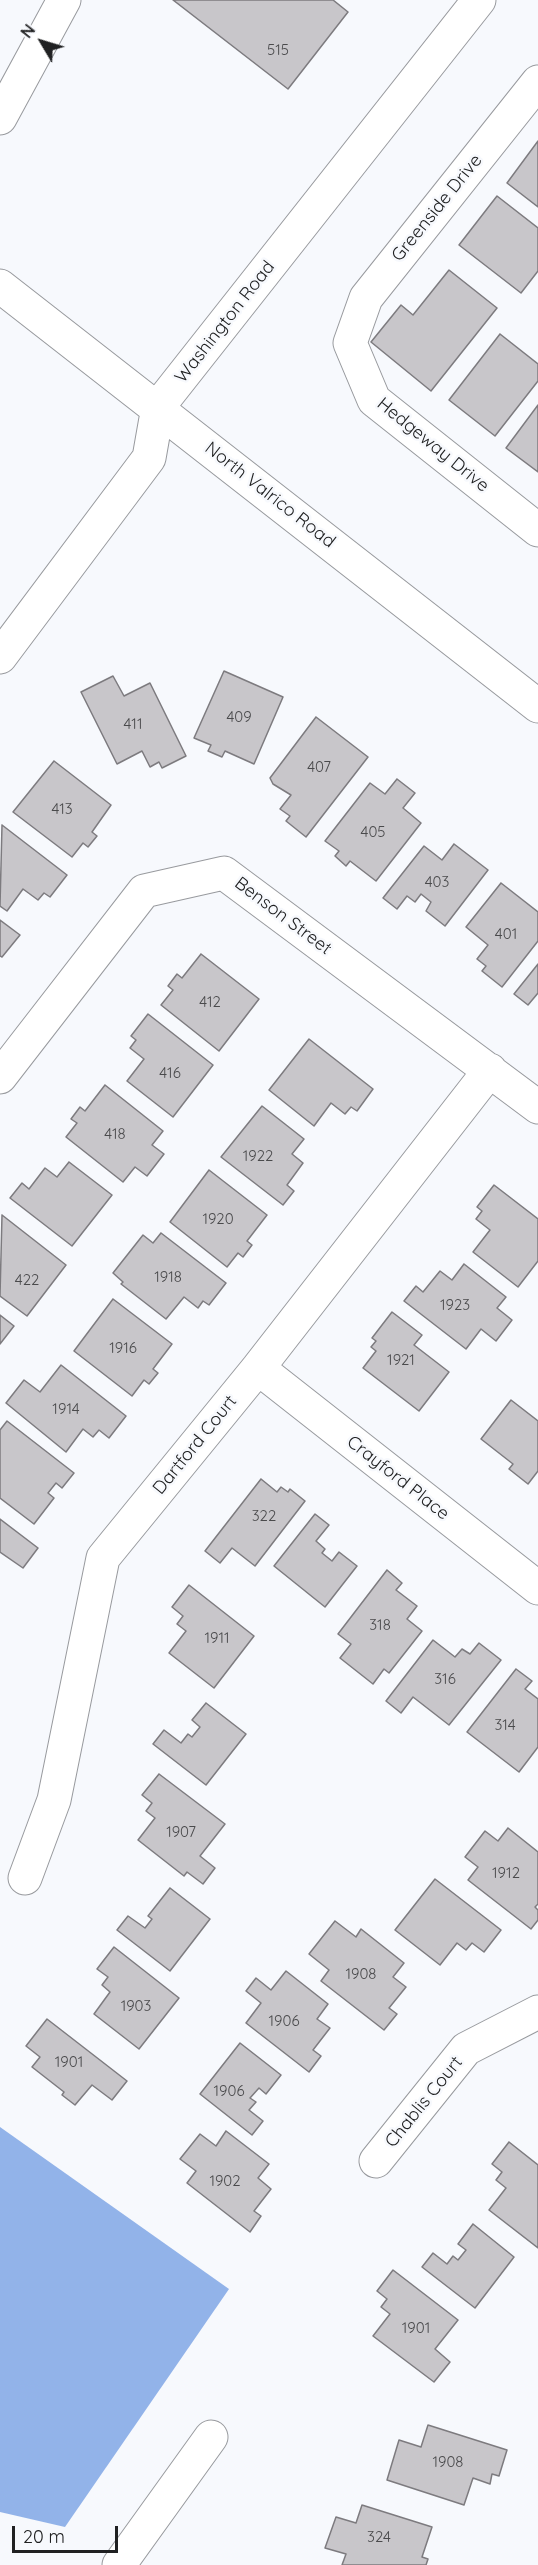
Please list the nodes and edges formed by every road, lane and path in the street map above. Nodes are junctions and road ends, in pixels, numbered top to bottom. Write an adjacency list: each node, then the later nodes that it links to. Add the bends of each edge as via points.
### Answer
1 (64, 0): 4 (street)
2 (478, 0): 7 (street, Washington Road)
3 (538, 82): 6 (street, Greenside Drive, via 366,298)
4 (0, 118)
5 (0, 286): 7 (street, North Valrico Road)
6 (350, 343): 8 (street, Hedgeway Drive, via 374,400)
7 (158, 407): 9 (street, Washington Road, via 149,458); 10 (street, North Valrico Road)
8 (538, 530)
9 (0, 657)
10 (538, 706)
11 (490, 1070): 12 (street, Benson Street, via 224,873 144,891); 13 (street, Benson Street); 14 (street, Dartford Court)
12 (0, 1077)
13 (538, 1107)
14 (258, 1368): 15 (street, Crayford Place); 16 (street, Dartford Court, via 103,1558 54,1800)
15 (538, 1588)
16 (25, 1878)
17 (538, 2012): 18 (street, Chablis Court, via 466,2049)
18 (376, 2161)
19 (211, 2437): 20 (street)
20 (119, 2565)

